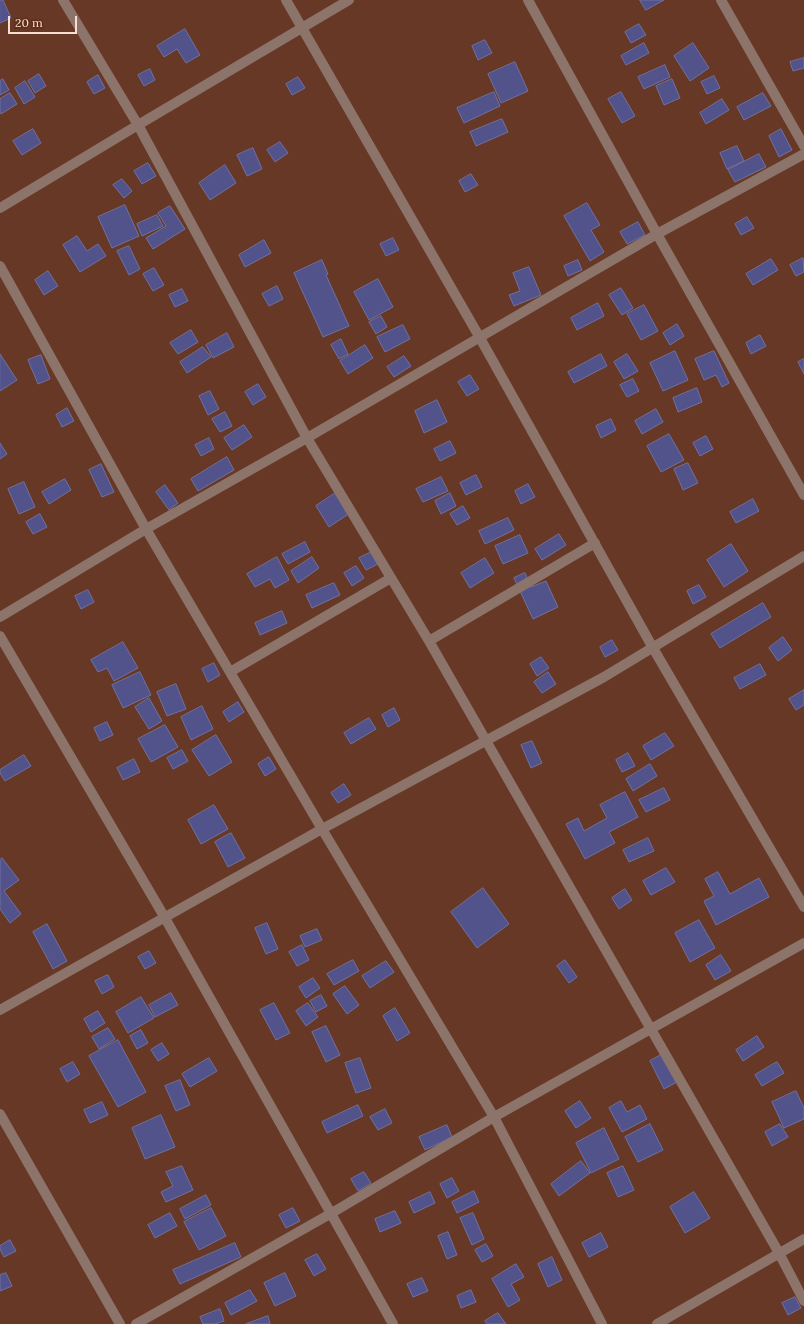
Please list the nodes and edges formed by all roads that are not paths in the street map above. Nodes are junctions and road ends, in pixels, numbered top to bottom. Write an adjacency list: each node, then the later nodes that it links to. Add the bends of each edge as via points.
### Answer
1 (63, 0): 7 (street)
2 (286, 0): 6 (street)
3 (349, 0): 6 (street)
4 (528, 0): 11 (street)
5 (721, 0): 8 (street)
6 (302, 28): 7 (street); 13 (street)
7 (138, 125): 10 (street); 14 (street)
8 (804, 146)
9 (804, 154): 11 (street)
10 (0, 208)
11 (657, 234): 13 (street); 15 (street)
12 (0, 266): 16 (street)
13 (480, 338): 14 (street); 17 (street)
14 (307, 438): 16 (street); 19 (street)
15 (804, 495)
16 (146, 529): 20 (street); 24 (street)
17 (595, 544): 22 (street); 23 (street)
18 (804, 556): 23 (street)
19 (391, 578): 22 (street); 24 (street)
20 (0, 617)
21 (0, 636): 28 (street)
22 (429, 641): 25 (street)
23 (653, 648): 25 (street); 27 (street)
24 (230, 672): 26 (street)
25 (486, 742): 26 (street); 31 (street)
26 (322, 829): 28 (street); 33 (street)
27 (804, 907)
28 (165, 918): 30 (street); 34 (street)
29 (804, 944): 31 (street)
30 (0, 1010)
31 (651, 1029): 33 (street); 36 (street)
32 (0, 1114): 38 (street)
33 (494, 1117): 34 (street); 41 (street)
34 (330, 1214): 39 (street); 40 (street)
35 (804, 1239): 36 (street)
36 (779, 1253): 37 (street); 42 (street)
37 (804, 1301)
38 (120, 1324)
39 (136, 1324)
40 (393, 1324)
41 (602, 1324)
42 (657, 1324)

